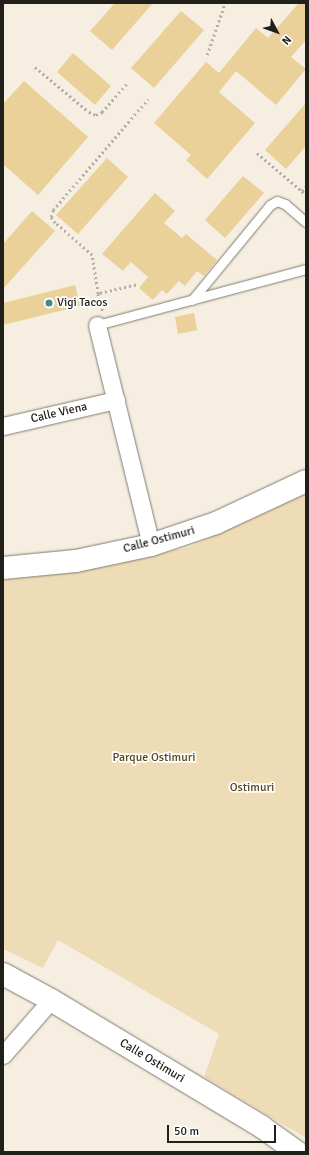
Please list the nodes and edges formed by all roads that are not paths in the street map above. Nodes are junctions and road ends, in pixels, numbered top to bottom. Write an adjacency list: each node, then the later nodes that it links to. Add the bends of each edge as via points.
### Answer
1 (306, 222): 3 (lane, via 285,204 277,201 270,205)
2 (306, 269): 3 (lane)
3 (192, 300): 4 (lane)
4 (102, 324): 5 (street)
5 (116, 400): 6 (street, Calle Viena); 8 (street)
6 (3, 426)
7 (306, 481): 8 (street, Calle Ostimuri, via 224,520)
8 (151, 545): 9 (street, Calle Ostimuri, via 76,561)
9 (3, 568)
10 (3, 974): 11 (street, Calle Ostimuri)
11 (51, 1000): 12 (street); 13 (street, Calle Ostimuri, via 262,1127)
12 (3, 1055)
13 (297, 1152)

